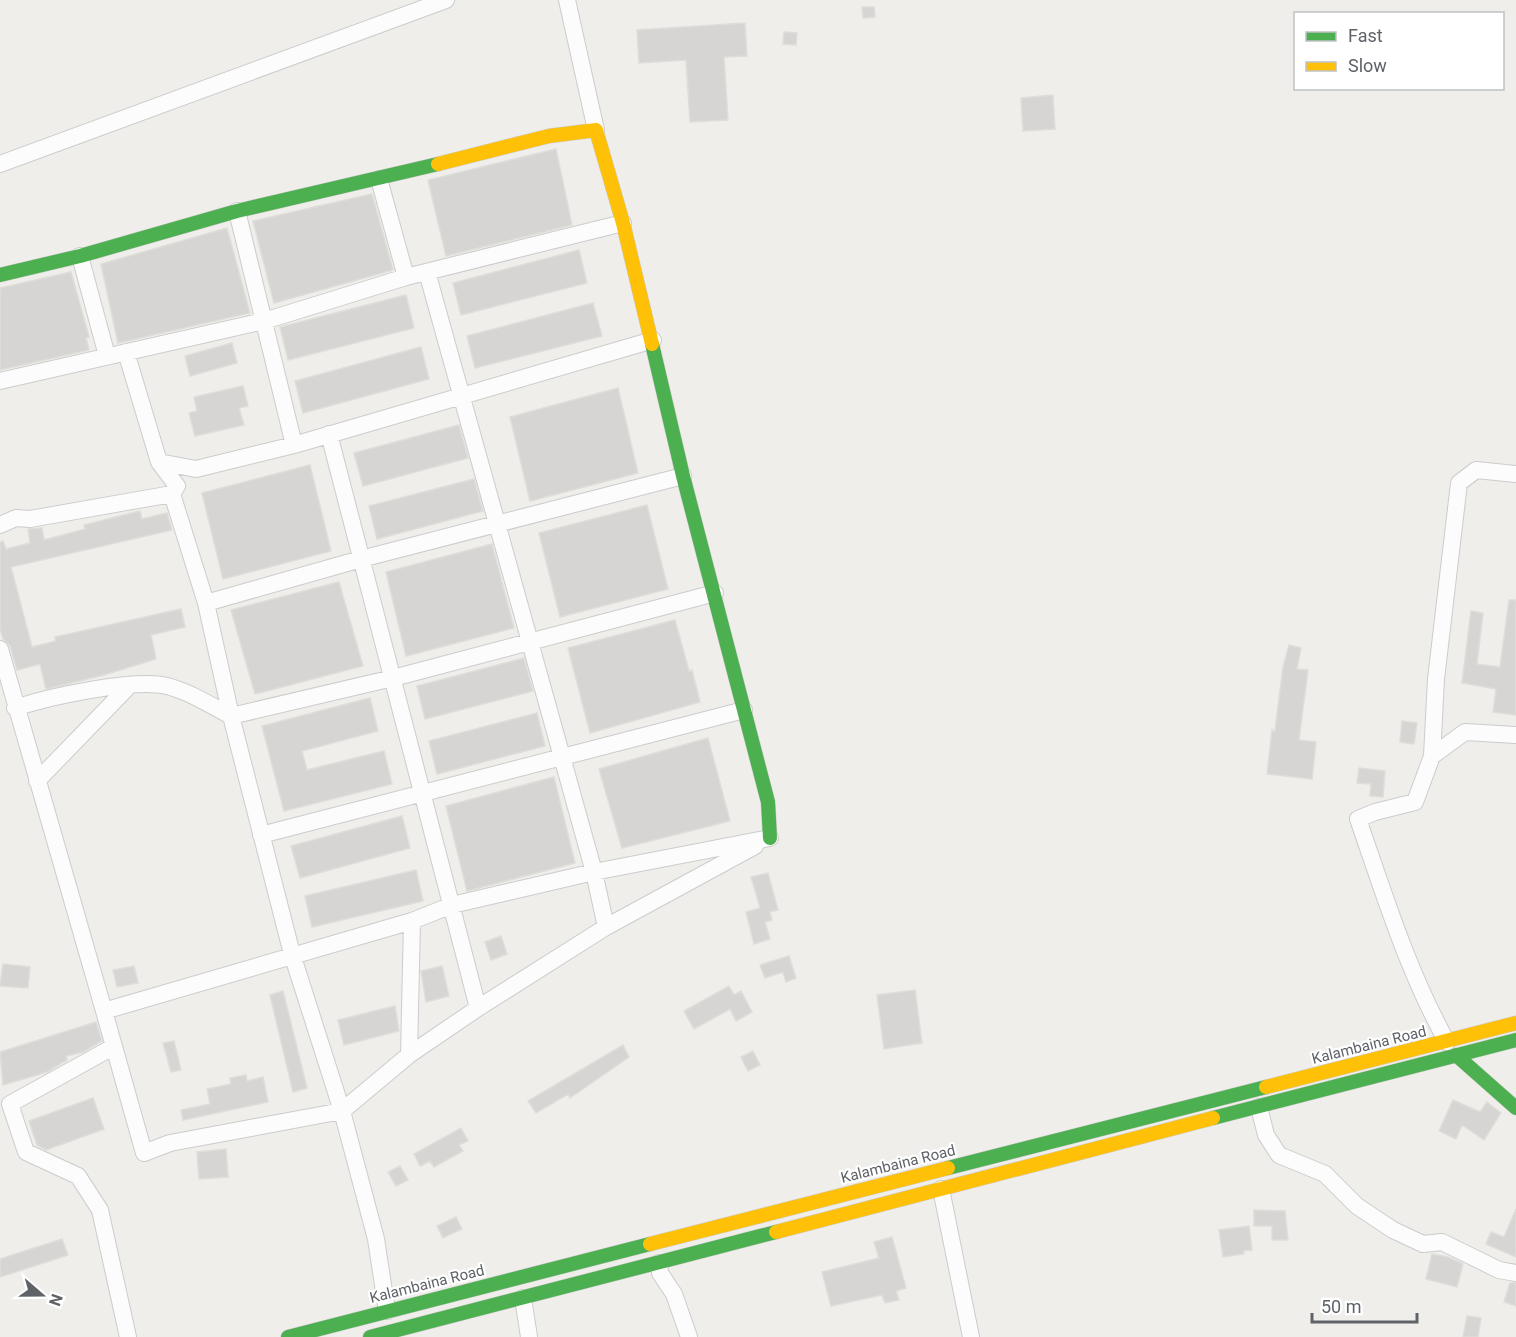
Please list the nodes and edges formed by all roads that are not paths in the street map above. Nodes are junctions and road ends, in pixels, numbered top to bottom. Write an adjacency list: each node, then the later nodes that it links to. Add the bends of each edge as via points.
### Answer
1 (446, 0): 4 (street)
2 (567, 0): 3 (street)
3 (596, 130): 5 (main road, via 549,136); 7 (main road)
4 (0, 164)
5 (380, 179): 6 (main road); 11 (street)
6 (237, 212): 8 (main road); 12 (street)
7 (623, 223): 9 (street); 13 (main road)
8 (80, 256): 10 (main road); 15 (street)
9 (427, 272): 11 (street); 17 (street)
10 (0, 275)
11 (406, 277): 12 (street)
12 (264, 321): 14 (street); 19 (street)
13 (653, 340): 17 (street); 23 (main road)
14 (126, 352): 15 (street); 20 (street)
15 (106, 356): 16 (street)
16 (0, 381)
17 (461, 394): 18 (street); 25 (street)
18 (329, 434): 19 (street); 27 (street)
19 (294, 445): 21 (street)
20 (159, 462): 21 (street); 24 (street)
21 (196, 469): 24 (street)
22 (1516, 474): 38 (street, via 1476,470 1459,483)
23 (683, 476): 25 (street); 28 (main road)
24 (174, 490): 26 (street, via 30,519 16,518); 29 (street)
25 (496, 523): 27 (street); 30 (street)
26 (0, 525)
27 (361, 559): 29 (street); 32 (street)
28 (714, 593): 30 (street); 35 (main road)
29 (206, 603): 36 (street)
30 (529, 641): 32 (street); 39 (street)
31 (0, 649): 34 (street)
32 (393, 678): 36 (street); 41 (street)
33 (129, 686): 34 (street, via 42,699); 36 (street, via 165,686); 40 (street)
34 (15, 708): 40 (street)
35 (744, 710): 39 (street); 43 (main road, via 768,802)
36 (231, 716): 42 (street)
37 (1516, 735): 38 (street, via 1465,732)
38 (1431, 756): 54 (street, via 1414,802 1358,819 1401,940 1433,1017)
39 (561, 758): 41 (street); 44 (street)
40 (37, 781): 50 (street)
41 (424, 795): 42 (street); 45 (street)
42 (261, 835): 48 (street)
43 (770, 838): 44 (street); 47 (street)
44 (594, 872): 45 (street); 47 (street)
45 (452, 905): 46 (street); 49 (street)
46 (412, 921): 48 (street); 55 (street)
47 (606, 927): 49 (street)
48 (292, 954): 50 (street); 58 (street)
49 (478, 1008): 55 (street)
50 (104, 1011): 53 (street)
51 (1516, 1023): 54 (main road, Kalambaina Road)
52 (1516, 1040): 54 (main road)
53 (113, 1047): 58 (street, via 144,1153 170,1143); 64 (street, via 10,1104 26,1152 78,1176 100,1210)
54 (1451, 1048): 56 (main road); 57 (main road); 63 (main road, Kalambaina Road)
55 (409, 1055): 58 (street)
56 (1259, 1107): 59 (main road); 61 (street, via 1266,1135 1279,1155 1325,1174 1357,1206 1393,1230 1423,1244 1442,1242 1499,1270)
57 (1516, 1108)
58 (342, 1111): 63 (street, via 376,1239)
59 (941, 1189): 60 (main road); 69 (street)
60 (659, 1263): 62 (main road); 68 (street, via 660,1274 674,1294)
61 (1516, 1274)
62 (523, 1298): 66 (main road); 67 (street)
63 (387, 1311): 65 (main road, Kalambaina Road)
64 (128, 1337)
65 (288, 1337)
66 (370, 1337)
67 (529, 1337)
68 (688, 1337)
69 (971, 1337)

